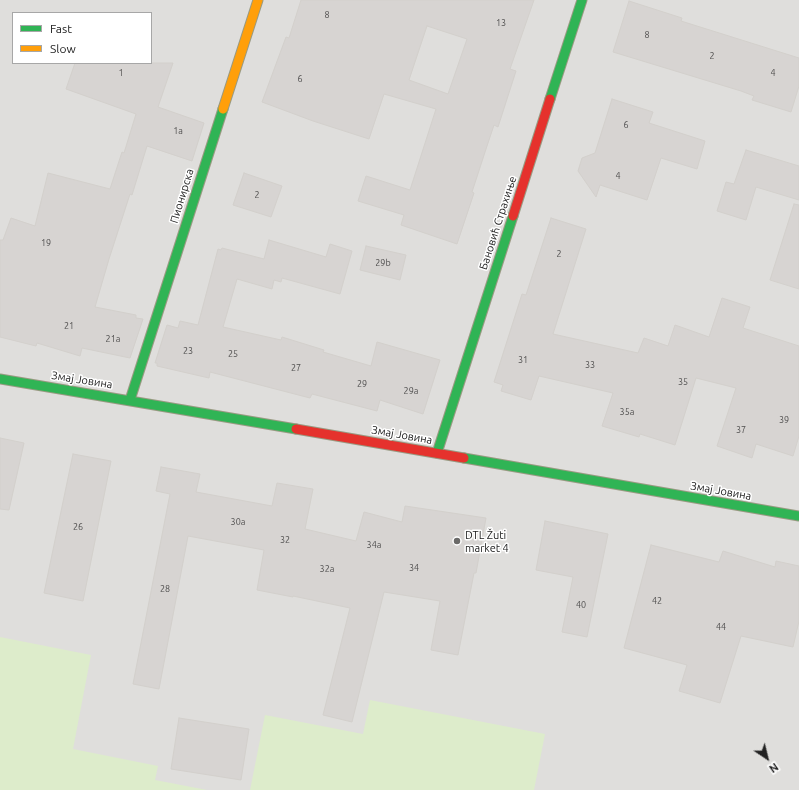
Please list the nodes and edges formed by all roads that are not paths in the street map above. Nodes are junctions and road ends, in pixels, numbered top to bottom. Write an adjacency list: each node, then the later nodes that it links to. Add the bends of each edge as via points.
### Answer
1 (258, 0): 4 (street, Пионирска)
2 (582, 0): 5 (street, Бановић Страхиње)
3 (0, 379): 4 (street, Змај Јовина)
4 (130, 400): 5 (street, Змај Јовина)
5 (437, 453): 6 (street, Змај Јовина)
6 (799, 516)

